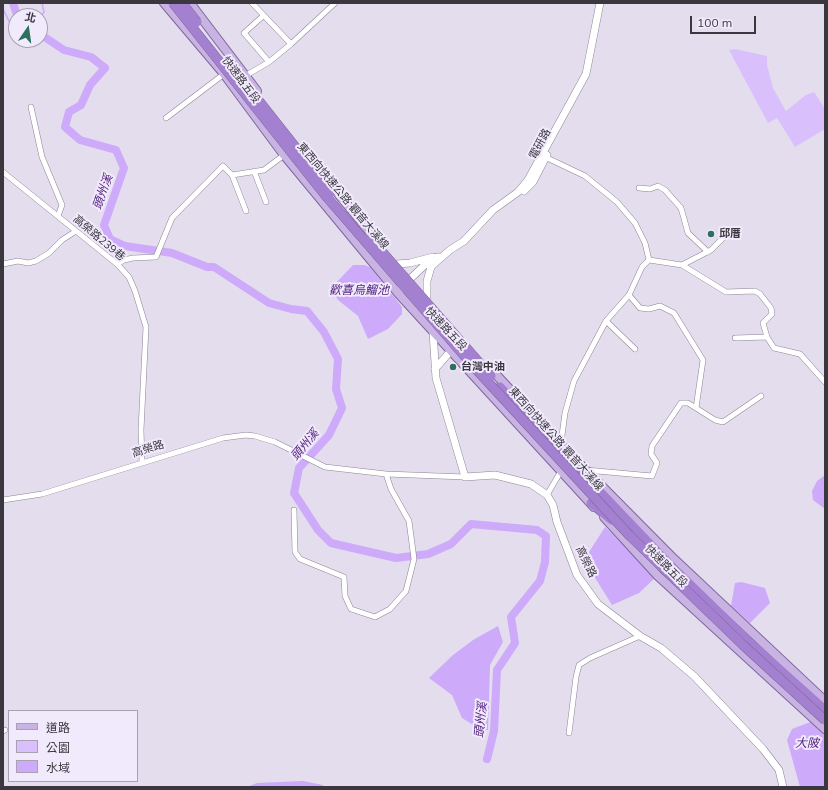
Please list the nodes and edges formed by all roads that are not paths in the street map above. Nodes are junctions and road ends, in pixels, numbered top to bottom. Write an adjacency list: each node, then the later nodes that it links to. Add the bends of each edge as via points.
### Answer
1 (164, 3): 12 (main road, 快速路五段)
2 (173, 3): 61 (highway, 東西向快速公路 觀音大溪線, bridge, via 275,134 359,236 475,368)
3 (182, 3): 60 (highway, 東西向快速公路 觀音大溪線, bridge, via 364,232 521,410)
4 (190, 3): 13 (main road, 快速路五段)
5 (252, 3): 9 (street)
6 (335, 3): 10 (street)
7 (600, 3): 17 (street, 電研路, via 586,74)
8 (604, 3): 17 (street, 電研路, via 591,74)
9 (263, 16): 10 (street); 11 (street, via 244,33)
10 (292, 44): 11 (street)
11 (269, 62): 13 (street)
12 (224, 74): 15 (street); 16 (main road, 快速路五段)
13 (245, 76): 32 (main road, 快速路五段)
14 (31, 107): 24 (street, via 42,157 62,206)
15 (166, 118)
16 (284, 155): 18 (street, via 264,170); 35 (main road, 快速路五段)
17 (544, 156): 28 (street, 電研路, via 533,182 519,196 496,213 465,246); 29 (street, via 585,176 617,202 635,223 645,243)
18 (254, 171): 20 (street); 22 (street)
19 (3, 172): 24 (street, 高榮路239巷)
20 (232, 175): 23 (street); 31 (street, via 223,166 172,218 156,257 133,258)
21 (639, 188): 27 (street, via 650,189 658,186 665,190 681,208 688,234)
22 (266, 202)
23 (246, 211)
24 (58, 216): 26 (street, 高榮路239巷)
25 (731, 230): 27 (street)
26 (76, 231): 30 (street, via 36,261 28,263 18,260); 31 (street, 高榮路239巷)
27 (708, 252): 33 (street)
28 (443, 255): 32 (street); 34 (street, 電研路, via 429,261); 37 (street, 電研路, via 431,267 427,281)
29 (649, 260): 33 (street); 36 (street, via 642,267)
30 (3, 264)
31 (117, 264): 50 (street, 高榮路239巷, via 135,291 146,327)
32 (397, 264): 34 (main road, 快速路五段)
33 (682, 265): 40 (street, via 726,292 755,291 760,294 771,308 772,314 764,323)
34 (410, 279): 35 (street, 電研路); 37 (main road, 快速路五段)
35 (398, 293): 39 (main road, 快速路五段)
36 (629, 295): 38 (street); 48 (street, via 640,308 649,310 660,306 674,313 703,360)
37 (427, 296): 41 (main road, 快速路五段)
38 (606, 321): 43 (street); 49 (street, via 569,395)
39 (433, 332): 44 (main road, 快速路五段); 45 (street)
40 (768, 337): 42 (street); 46 (street, via 774,348 800,354)
41 (462, 338): 44 (street); 49 (main road, 快速路五段)
42 (735, 338)
43 (635, 349)
44 (451, 350): 45 (street); 52 (main road, 快速路五段)
45 (435, 369): 54 (street)
46 (825, 382)
47 (761, 396): 48 (street, via 723,422)
48 (696, 408): 51 (street, via 688,403 681,403 652,446 651,454 657,463 652,476)
49 (561, 443): 51 (main road, 快速路五段)
50 (142, 462): 53 (street, 高榮路, via 235,436 255,436 265,438 322,466); 57 (street, 高榮路, via 42,494)
51 (585, 470): 55 (main road, 快速路五段)
52 (561, 471): 56 (street); 58 (main road, 快速路五段)
53 (386, 474): 54 (street); 59 (street, via 391,489 409,521 414,559 406,591 390,609 375,617 352,609 346,596 344,577 300,559 295,552)
54 (465, 477): 56 (street, via 495,475 531,484)
55 (609, 493): 60 (highway); 63 (main road, 快速路五段, via 674,560)
56 (547, 495): 62 (street, 高榮路, via 578,575 598,604)
57 (3, 500)
58 (591, 503): 61 (highway); 66 (main road, 快速路五段, via 658,576)
59 (294, 510)
60 (640, 534): 64 (highway, 東西向快速公路 觀音大溪線, via 748,641)
61 (630, 536): 65 (highway, 東西向快速公路 觀音大溪線, bridge)
62 (640, 636): 67 (street, via 579,665); 68 (street, 高榮路, via 661,648 694,676 763,749 778,770)
63 (825, 701)
64 (825, 710)
65 (825, 720)
66 (825, 729)
67 (568, 733)
68 (784, 787)

